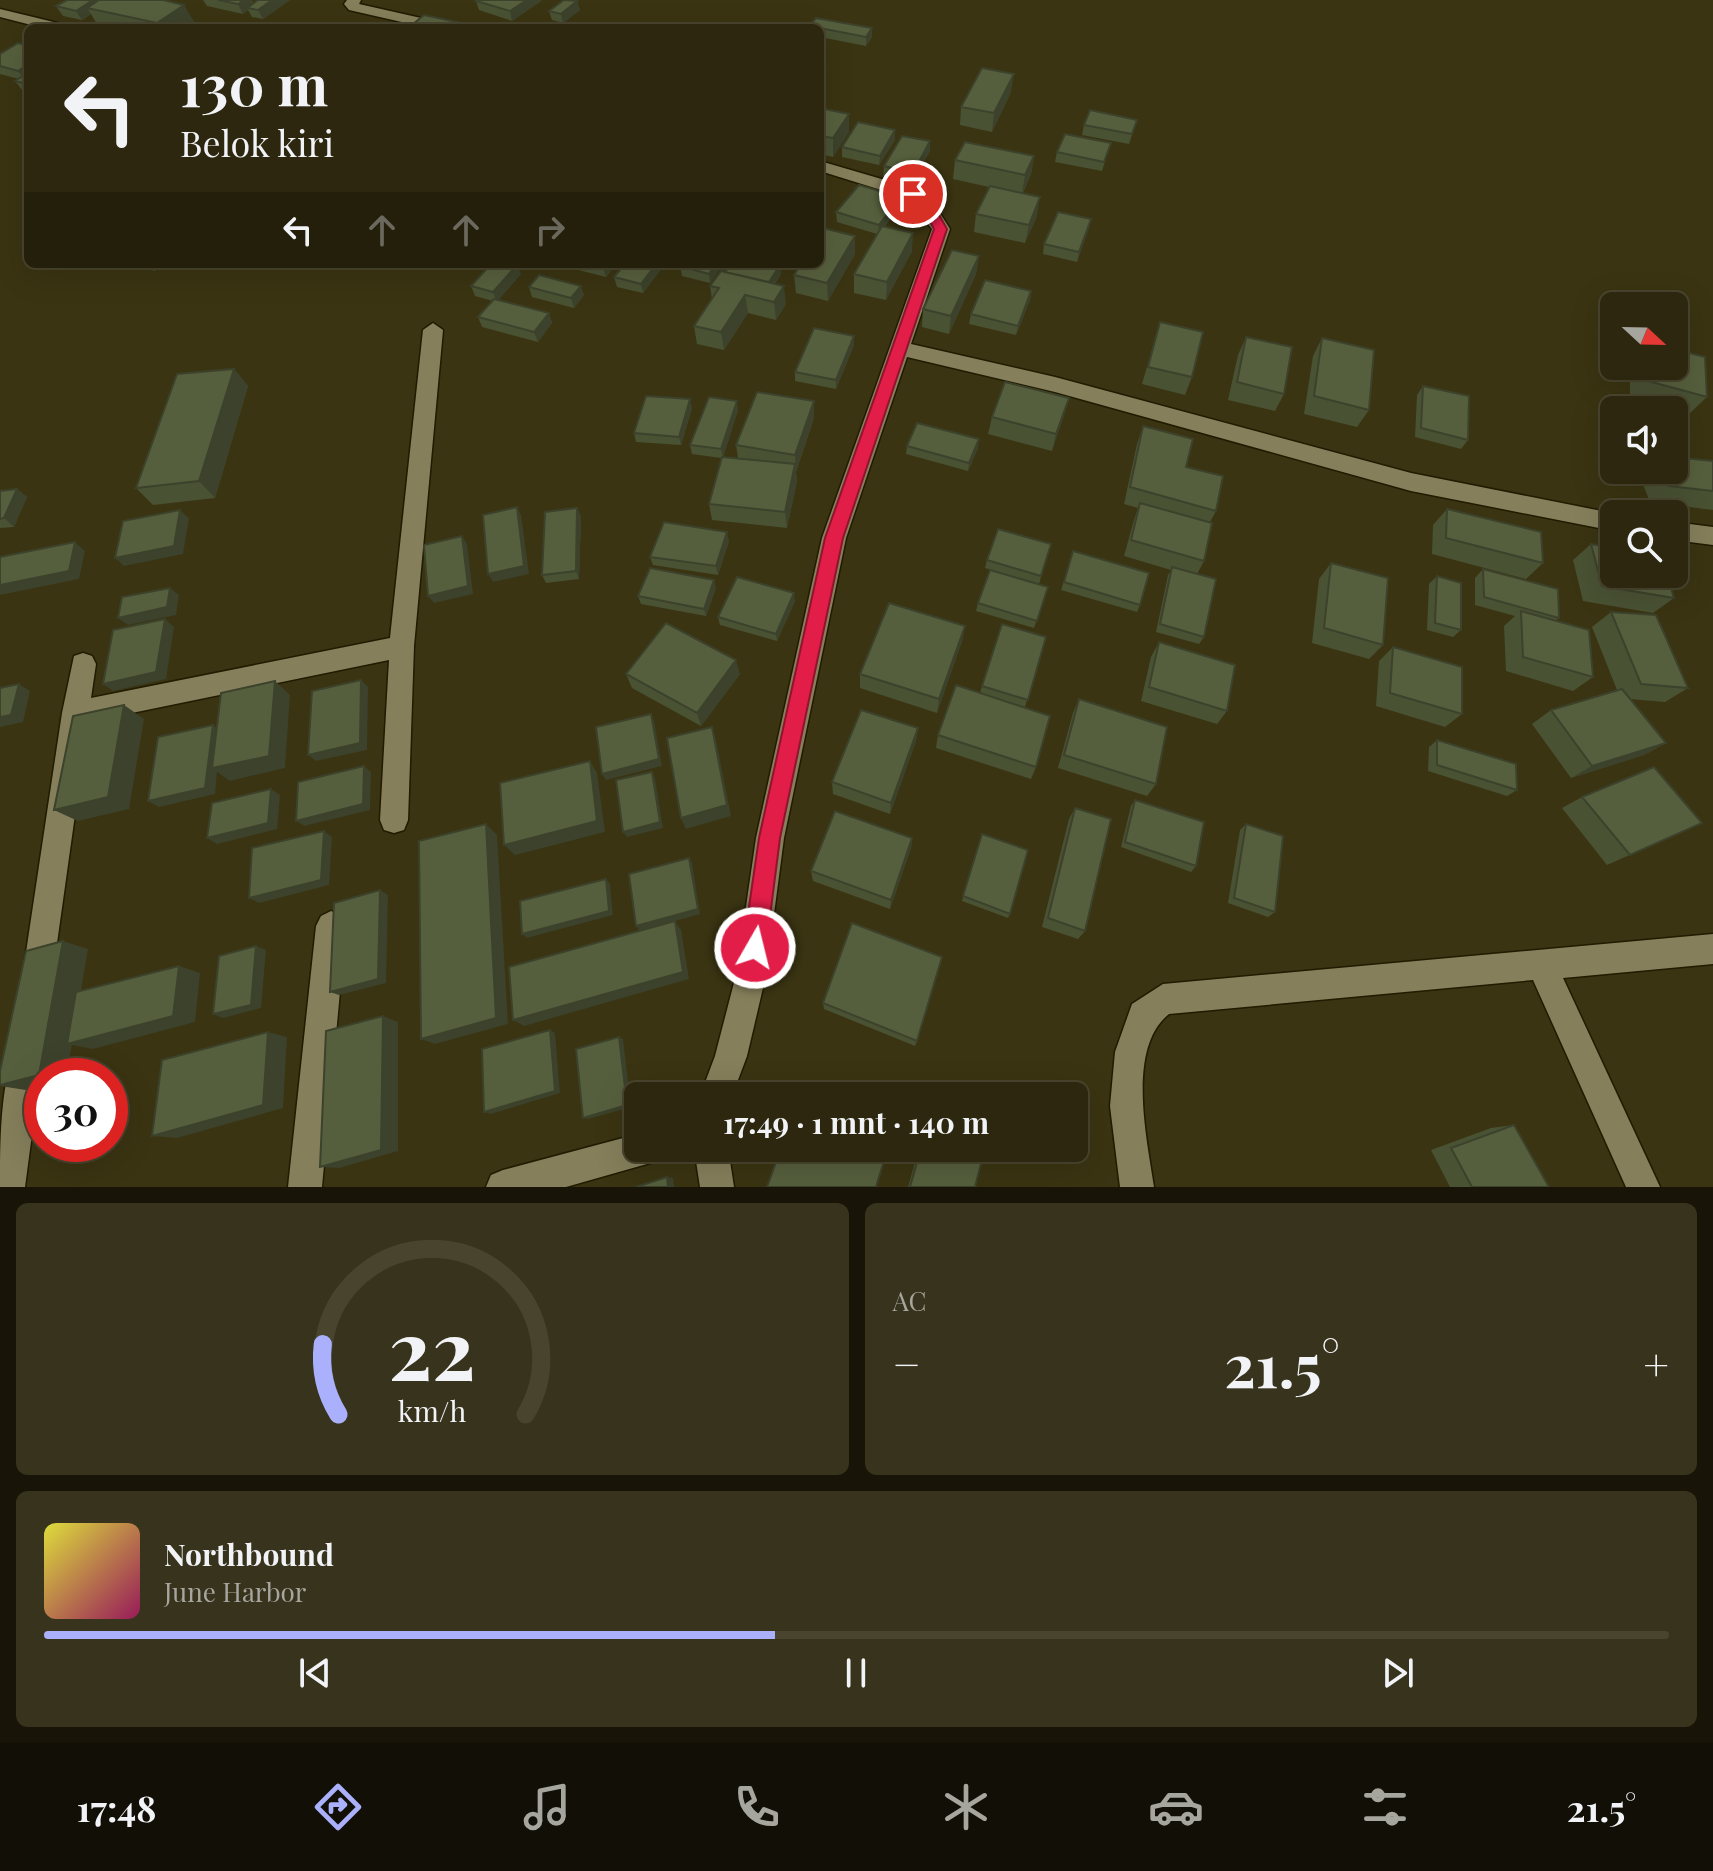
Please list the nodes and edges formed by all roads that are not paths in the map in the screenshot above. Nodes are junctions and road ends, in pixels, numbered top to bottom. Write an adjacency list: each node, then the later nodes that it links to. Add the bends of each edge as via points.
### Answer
1 (354, 0): 4 (street, via 354,7)
2 (0, 13): 3 (street)
3 (45, 24)
4 (429, 24)
5 (824, 167): 7 (street, via 913,194 941,229)
6 (433, 330): 11 (street)
7 (900, 348): 8 (street, via 1076,390 1257,444 1535,511); 18 (street, via 834,538 770,838 751,975)
8 (1600, 520)
9 (1688, 533): 10 (street)
10 (1713, 536)
11 (402, 646): 13 (street); 14 (street)
12 (83, 664): 13 (street)
13 (75, 713): 21 (street)
14 (394, 820)
15 (331, 926): 22 (street)
16 (1713, 949): 17 (street)
17 (1542, 965): 25 (street, via 1163,999 1143,1015 1131,1052 1126,1106); 26 (street)
18 (721, 1082)
19 (624, 1155): 23 (street)
20 (713, 1162): 24 (street)
21 (8, 1187)
22 (305, 1187)
23 (503, 1187)
24 (717, 1187)
25 (1137, 1187)
26 (1643, 1187)

